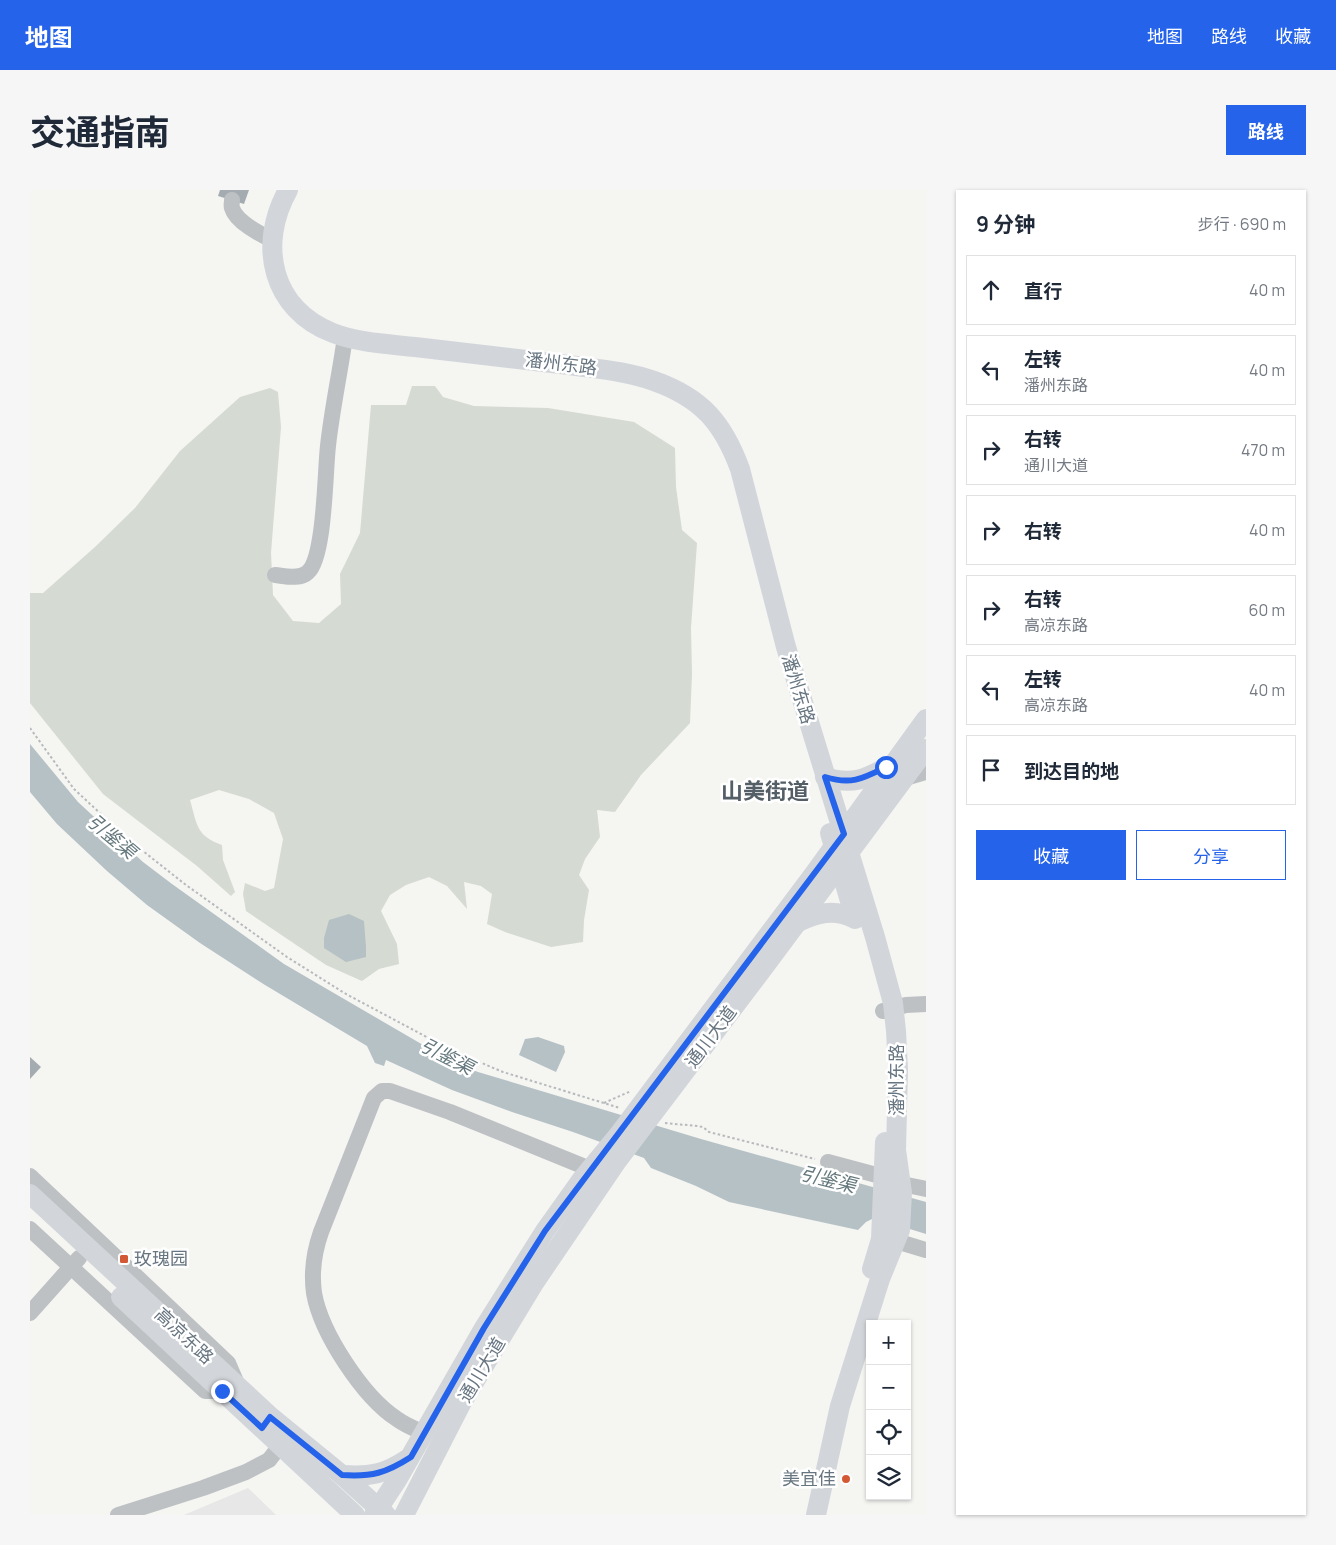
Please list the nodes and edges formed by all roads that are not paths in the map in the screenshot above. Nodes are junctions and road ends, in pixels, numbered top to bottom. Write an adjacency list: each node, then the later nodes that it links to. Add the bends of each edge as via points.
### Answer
1 (275, 190): 4 (main road, 潘州东路, via 268,208)
2 (288, 190): 4 (main road, 潘州东路)
3 (232, 200): 4 (street, via 232,209 238,217)
4 (266, 238): 5 (main road, 潘州东路, via 274,270 289,302 303,316)
5 (345, 342): 6 (street, via 328,446 320,539 314,561 306,574 290,577); 11 (main road, 潘州东路, via 515,358 634,375 669,387 712,416 731,445 740,469 786,647); 12 (main road, 潘州东路, via 375,353 621,382 674,401 706,426 717,442 736,489 768,627)
6 (275, 574)
7 (926, 719): 8 (main road, 通川大道)
8 (921, 745): 9 (main road, 通川大道)
9 (901, 770): 10 (street); 11 (main road, via 856,780 838,781); 12 (main road, 通川大道)
10 (926, 772)
11 (825, 777): 12 (main road, 潘州东路)
12 (841, 850): 13 (main road, 潘州东路); 14 (main road, 通川大道); 16 (main road, 潘州东路, via 877,945); 17 (main road, 通川大道)
13 (856, 919): 14 (main road, via 841,913 824,912); 16 (main road, 潘州东路)
14 (796, 923): 17 (main road, 通川大道)
15 (926, 1004): 16 (street)
16 (888, 1009): 21 (main road, 潘州东路, via 896,1031 898,1070)
17 (651, 1103): 19 (main road, 通川大道)
18 (828, 1162): 21 (street)
19 (603, 1166): 31 (main road, 通川大道, via 545,1231); 31 (street, via 390,1091 382,1091 374,1098 314,1254 314,1293 337,1350 355,1376 388,1413); 38 (main road, 通川大道, via 462,1402)
20 (30, 1176): 23 (street)
21 (893, 1185): 22 (street); 25 (main road, 潘州东路)
22 (926, 1189)
23 (35, 1199): 27 (main road, 高凉东路); 29 (main road, 高凉东路, via 79,1231 143,1291)
24 (30, 1229): 27 (street)
25 (892, 1232): 26 (street); 39 (main road, 潘州东路, via 878,1250 827,1409); 40 (main road, 潘州东路, via 840,1406)
26 (926, 1250)
27 (76, 1263): 28 (street); 29 (main road, 高凉东路)
28 (30, 1313)
29 (230, 1388): 30 (main road, 高凉东路)
30 (266, 1423): 32 (main road, 高凉东路); 34 (main road, 高凉东路)
31 (424, 1433): 33 (main road, 通川大道)
32 (280, 1446): 36 (street, via 269,1460 246,1472); 37 (main road, 高凉东路)
33 (411, 1457): 34 (main road, via 378,1474); 35 (main road, 通川大道)
34 (342, 1475): 35 (main road, 高凉东路)
35 (380, 1513)
36 (118, 1515)
37 (355, 1515)
38 (404, 1515)
39 (805, 1515)
40 (816, 1515)

